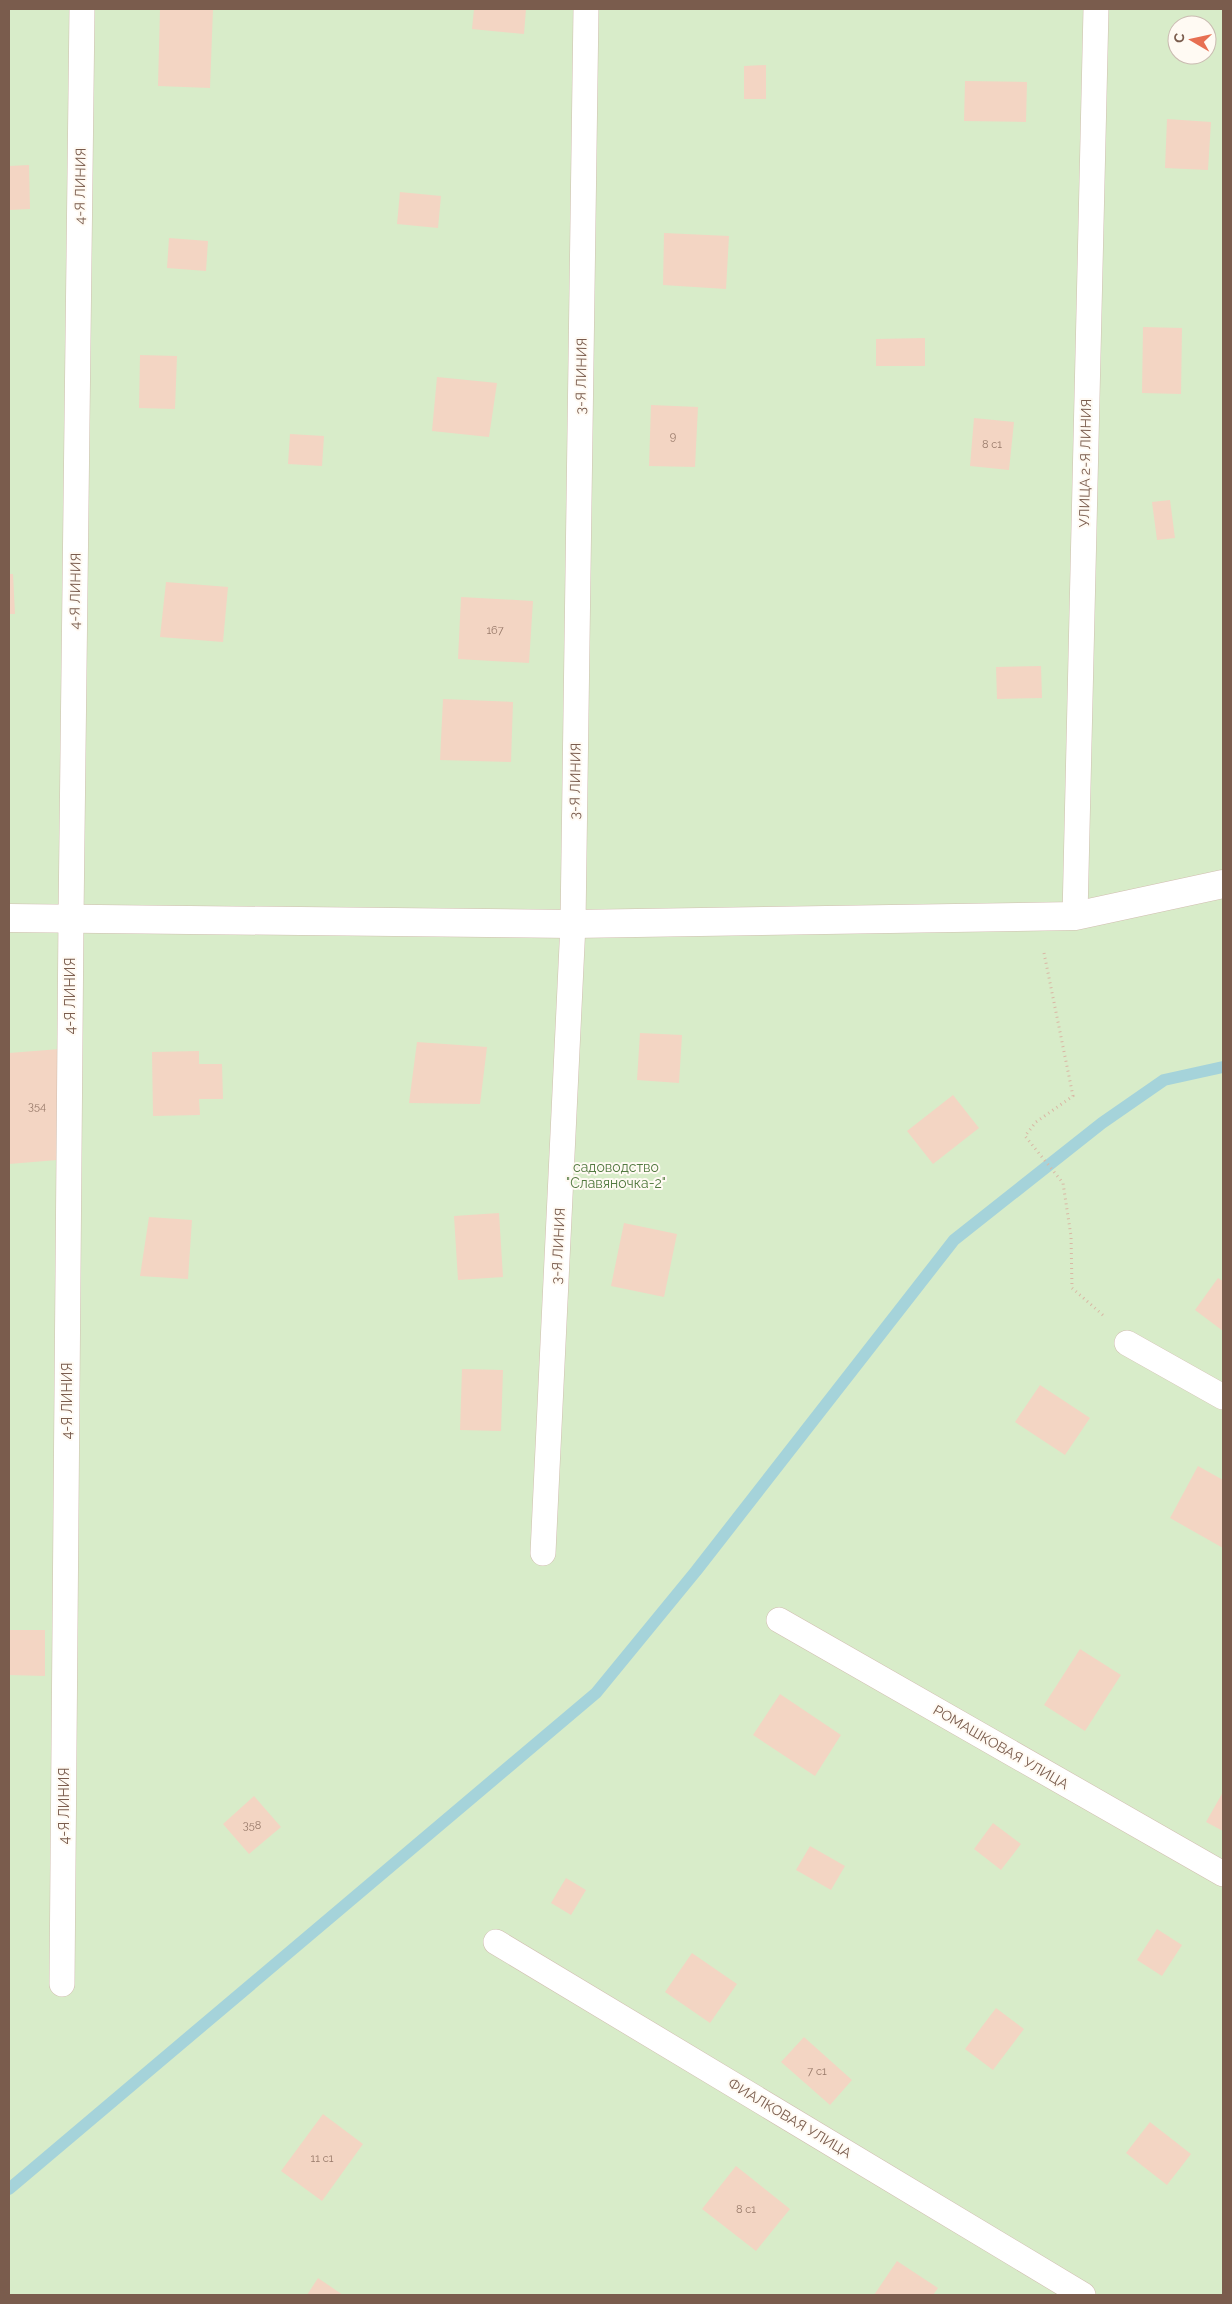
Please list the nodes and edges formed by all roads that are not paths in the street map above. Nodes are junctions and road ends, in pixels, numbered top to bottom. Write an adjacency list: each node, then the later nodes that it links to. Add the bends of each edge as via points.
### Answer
1 (82, 9): 7 (lane, 4-Я ЛИНИЯ)
2 (586, 9): 8 (lane, 3-Я ЛИНИЯ)
3 (1096, 9): 5 (lane, УЛИЦА 2-Я ЛИНИЯ)
4 (1223, 884): 5 (street)
5 (1075, 916): 8 (street)
6 (9, 918): 7 (street)
7 (71, 918): 8 (street); 15 (lane, 4-Я ЛИНИЯ)
8 (574, 924): 11 (lane, 3-Я ЛИНИЯ)
9 (1128, 1343): 10 (lane)
10 (1223, 1396)
11 (543, 1553)
12 (779, 1620): 13 (lane, РОМАШКОВАЯ УЛИЦА)
13 (1223, 1874)
14 (496, 1942): 16 (lane, ФИАЛКОВАЯ УЛИЦА)
15 (62, 1984)
16 (1083, 2295)

